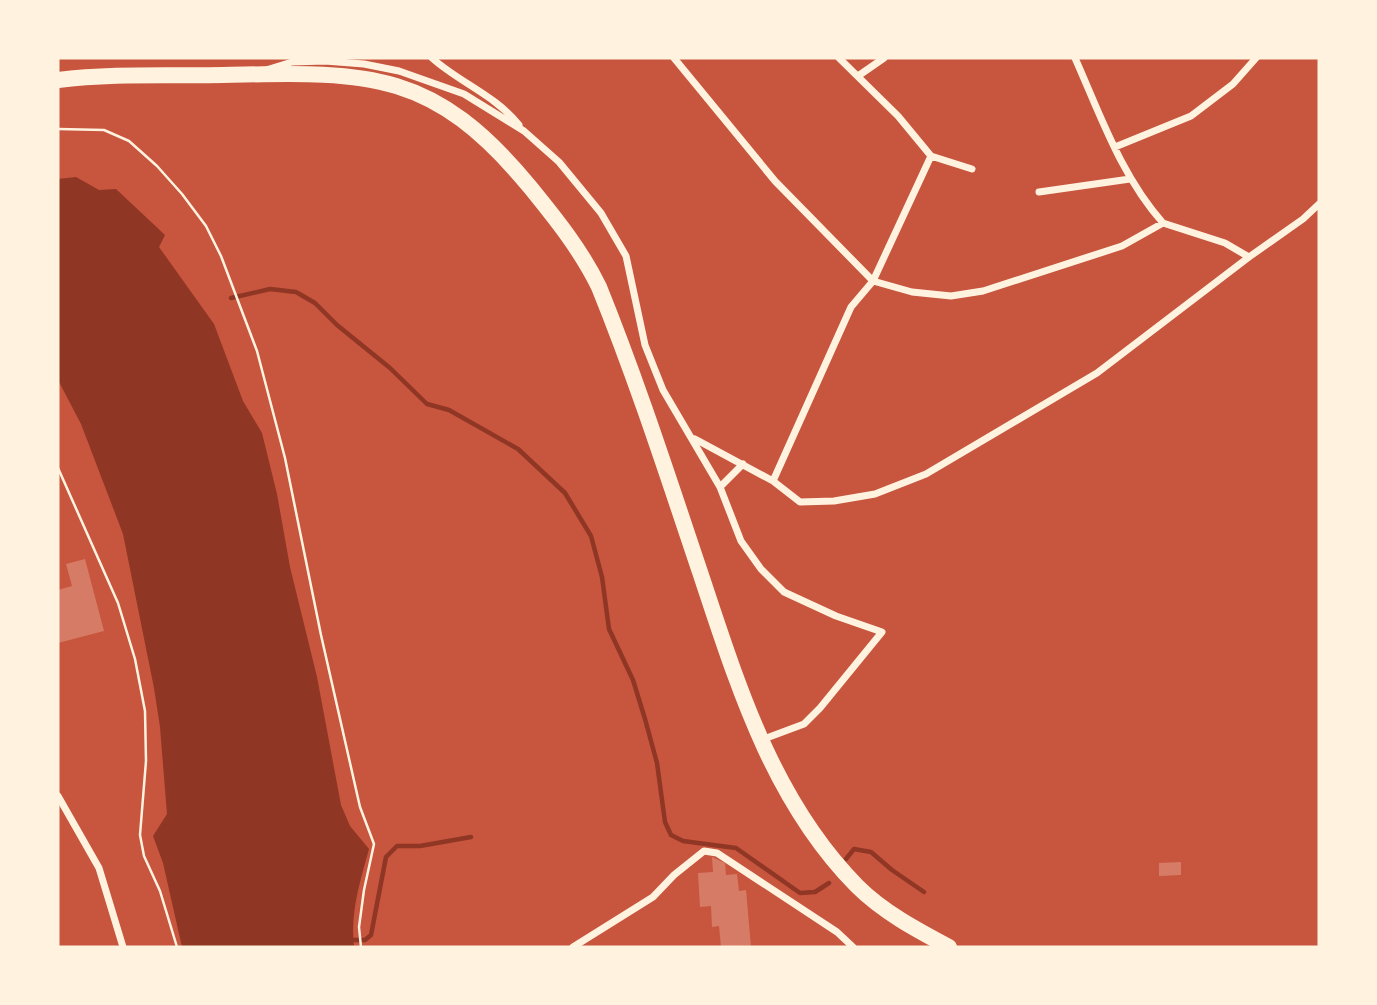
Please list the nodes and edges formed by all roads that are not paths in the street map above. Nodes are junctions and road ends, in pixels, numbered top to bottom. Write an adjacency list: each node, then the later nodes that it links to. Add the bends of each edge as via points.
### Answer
1 (432, 58): 10 (street, via 492,98)
2 (674, 58): 19 (street, via 775,181)
3 (839, 58): 8 (street)
4 (884, 58): 8 (street)
5 (1075, 58): 11 (street)
6 (1256, 58): 11 (street, via 1233,84 1192,116)
7 (258, 74): 9 (main road); 10 (street, via 273,66 314,61 399,71 464,94); 24 (main road, via 355,76 425,96 484,137 561,226 591,271 610,314)
8 (858, 76): 12 (street)
9 (58, 80)
10 (524, 131): 20 (street, via 559,162 601,213 626,256 645,345 663,390)
11 (1115, 147): 14 (street)
12 (931, 156): 13 (street); 19 (street)
13 (972, 169)
14 (1130, 179): 15 (street); 17 (street)
15 (1038, 192)
16 (1319, 204): 18 (street)
17 (1163, 223): 18 (street, via 1225,243); 19 (street, via 1122,246 983,292 951,296)
18 (1249, 257): 22 (street, via 1097,373 926,474 875,494 834,501 800,502)
19 (873, 281): 22 (street, via 851,307)
20 (693, 439): 21 (street); 23 (street)
21 (743, 464): 22 (street); 23 (street)
22 (772, 481)
23 (720, 487): 24 (street, via 741,541 784,592 882,632 804,724)
24 (760, 741): 29 (main road, via 791,798 847,875 896,917)
25 (58, 796): 26 (street, via 99,867)
26 (123, 947)
27 (573, 947): 28 (street, via 653,897 704,851 717,853)
28 (853, 947)
29 (949, 947)

